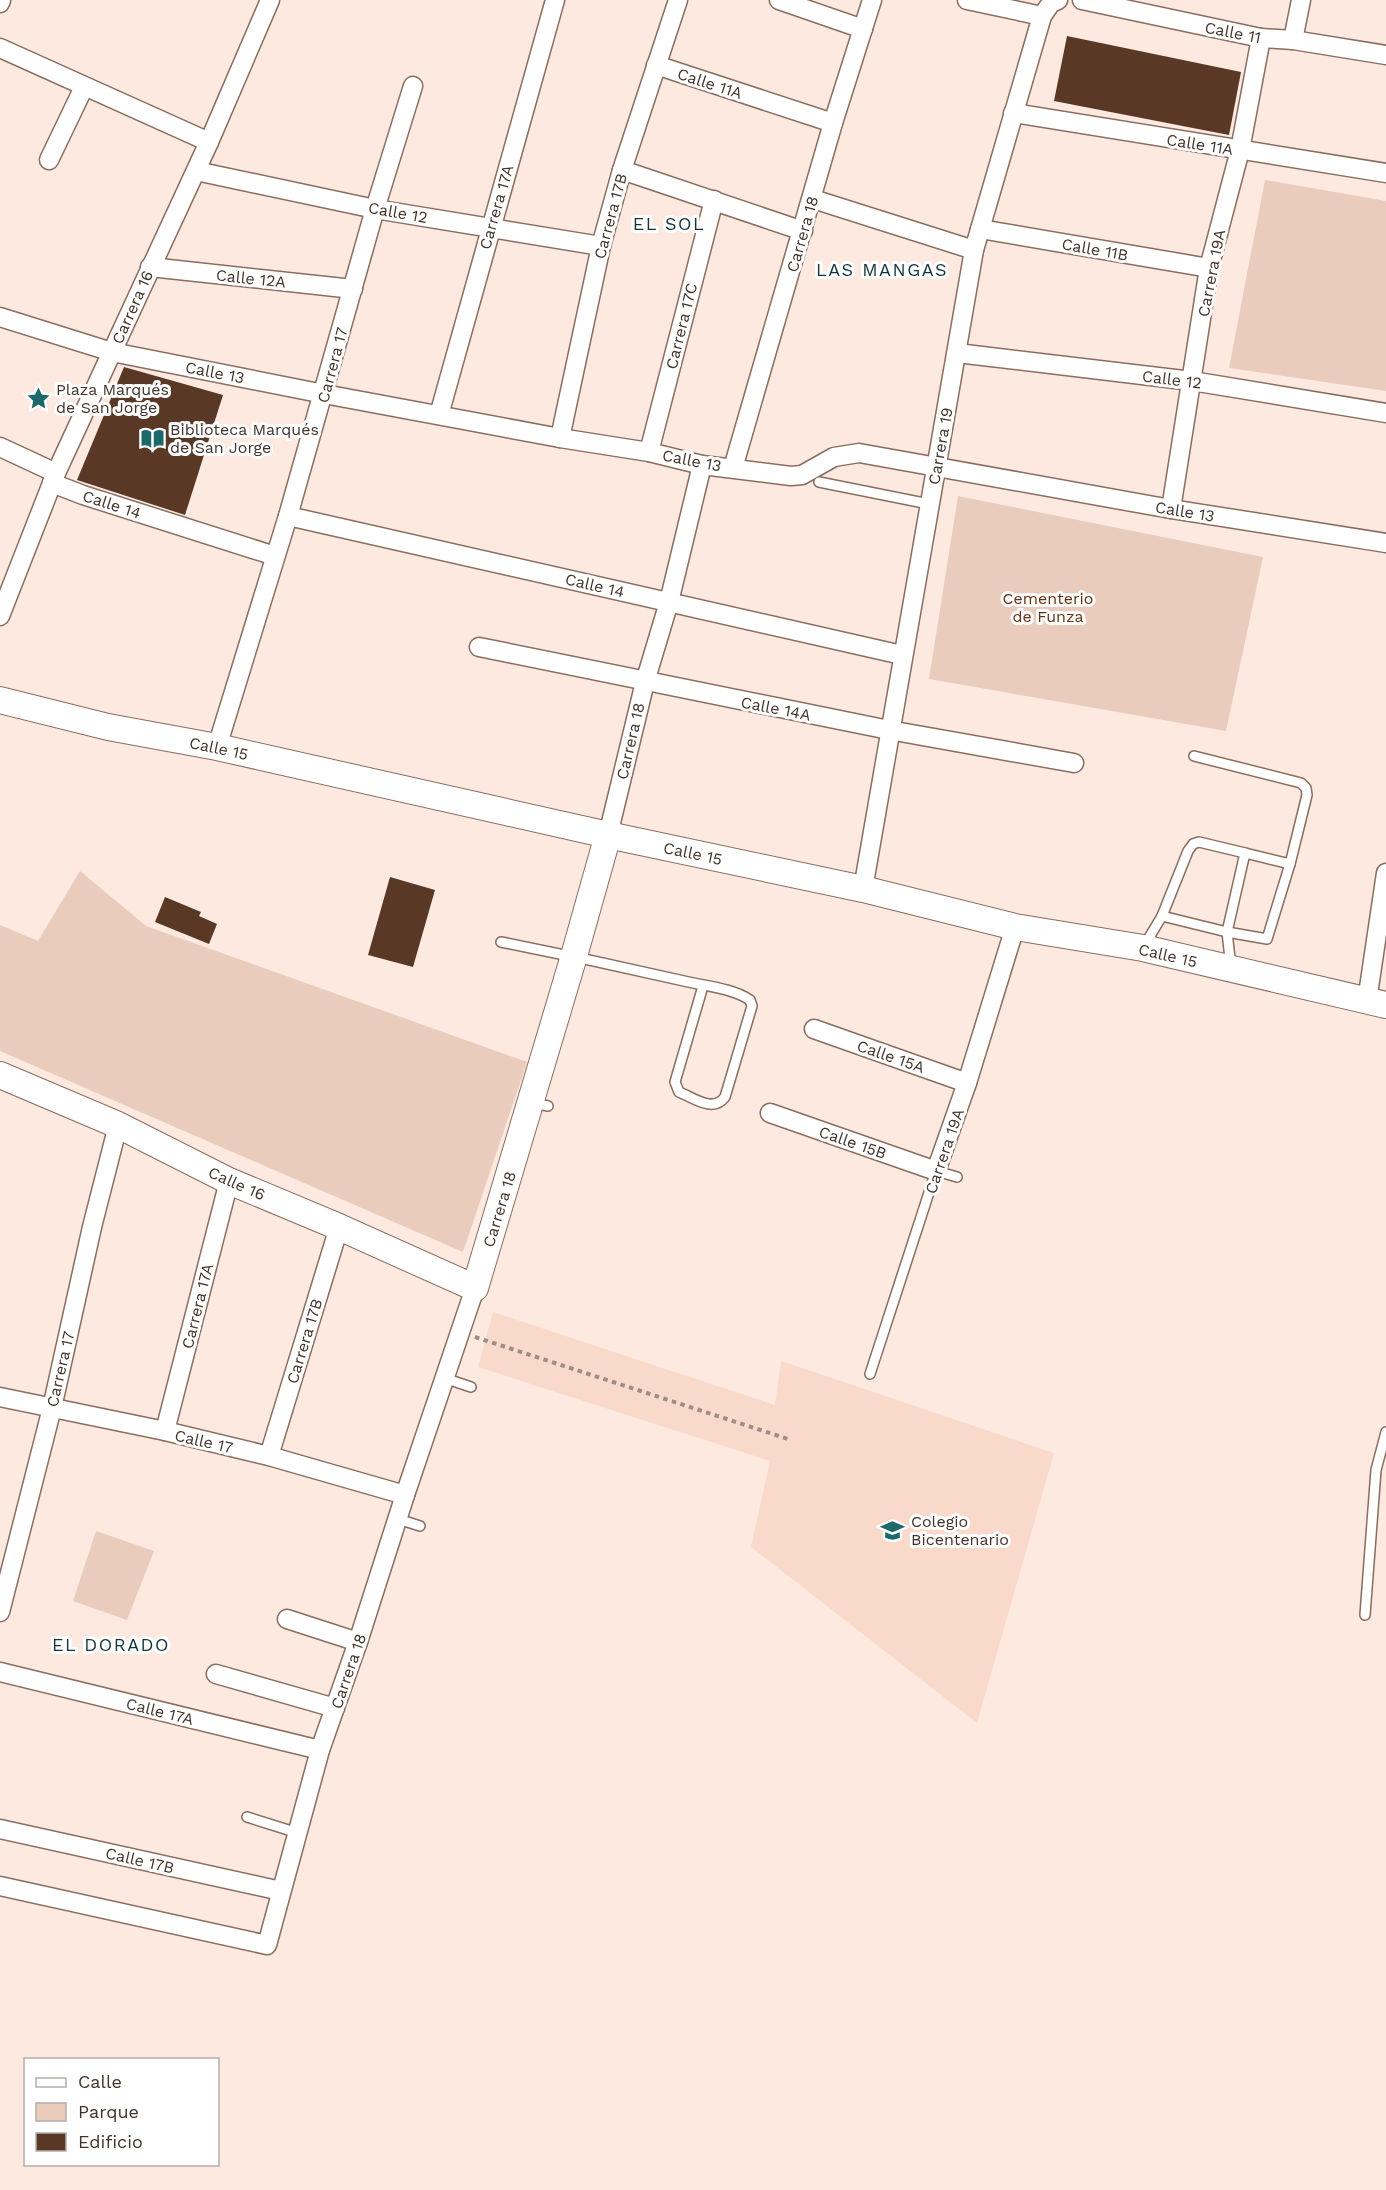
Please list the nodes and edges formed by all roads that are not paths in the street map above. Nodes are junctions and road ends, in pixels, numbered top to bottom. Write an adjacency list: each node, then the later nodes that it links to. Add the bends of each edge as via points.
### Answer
1 (270, 0): 20 (street, Carrera 16)
2 (555, 0): 29 (street, Carrera 17A)
3 (678, 0): 15 (street, Carrera 17B)
4 (779, 0): 10 (street)
5 (872, 0): 10 (street, Carrera 18)
6 (967, 0): 9 (street)
7 (1082, 0): 11 (street, Calle 11)
8 (1301, 0): 12 (street)
9 (1048, 9): 18 (street, Carrera 19)
10 (863, 29): 19 (street, Carrera 18)
11 (1261, 38): 12 (street, Calle 11); 21 (street, Carrera 19A)
12 (1293, 40): 14 (street, Calle 11)
13 (0, 48): 17 (street)
14 (1386, 55)
15 (656, 65): 19 (street, Calle 11A); 23 (street, Carrera 17B)
16 (413, 86): 28 (street, Carrera 17)
17 (84, 87): 20 (street); 22 (street)
18 (1013, 113): 21 (street, Calle 11A); 30 (street, Carrera 19)
19 (833, 123): 26 (street, Carrera 18)
20 (209, 142): 24 (street, Carrera 16)
21 (1240, 150): 25 (street, Calle 11A); 35 (street, Carrera 19A)
22 (49, 160)
23 (622, 170): 27 (street); 32 (street, Carrera 17B)
24 (196, 171): 28 (street, Calle 12); 34 (street, Carrera 16)
25 (1386, 173)
26 (813, 199): 31 (street, Carrera 18); 33 (street)
27 (714, 200): 31 (street); 46 (street, Carrera 17C)
28 (375, 209): 29 (street, Calle 12); 36 (street, Carrera 17)
29 (490, 227): 32 (street, Calle 12); 43 (street, Carrera 17A)
30 (980, 229): 33 (street, Carrera 19); 35 (street, Calle 11B)
31 (803, 231): 48 (street, Carrera 18)
32 (602, 246): 44 (street, Carrera 17B)
33 (974, 250): 39 (street, Carrera 19)
34 (150, 267): 36 (street, Calle 12A); 38 (street, Carrera 16)
35 (1209, 268): 40 (street, Carrera 19A)
36 (352, 289): 41 (street, Carrera 17)
37 (0, 317): 38 (street, Calle 13)
38 (112, 351): 41 (street, Calle 13); 50 (street, Carrera 16)
39 (957, 353): 40 (street, Calle 12); 49 (street, Carrera 19)
40 (1192, 381): 42 (street, Calle 12); 53 (street, Carrera 19A)
41 (324, 394): 43 (street, Calle 13); 54 (street, Carrera 17)
42 (1386, 413)
43 (439, 415): 44 (street, Calle 13)
44 (560, 438): 46 (street, Calle 13)
45 (0, 447): 50 (street, Calle 14)
46 (649, 452): 47 (street, Calle 13)
47 (702, 465): 48 (street, Calle 13); 57 (street, Carrera 18)
48 (733, 468): 49 (street, Calle 13, via 802,475 834,457 859,453)
49 (935, 468): 52 (street, Carrera 19); 53 (street, Calle 13)
50 (54, 478): 56 (street, Calle 14, via 83,495); 58 (street, Carrera 16)
51 (819, 482): 52 (lane)
52 (929, 504): 60 (street, Carrera 19)
53 (1171, 509): 55 (street, Calle 13)
54 (288, 516): 56 (street, Carrera 17); 57 (street, Calle 14)
55 (1386, 543)
56 (275, 556): 64 (street, Carrera 17)
57 (669, 602): 60 (street, Calle 14); 61 (street, Carrera 18)
58 (0, 616)
59 (479, 647): 61 (street, Calle 14A)
60 (902, 655): 63 (street, Carrera 19)
61 (645, 682): 63 (street, Calle 14A); 67 (street, Carrera 18)
62 (0, 700): 64 (street, Calle 15, via 108,727)
63 (890, 730): 66 (street, Calle 14A); 71 (street, Carrera 19)
64 (217, 747): 67 (street, Calle 15)
65 (1194, 756): 69 (lane, via 1301,783 1306,795)
66 (1074, 763)
67 (608, 835): 71 (street, Calle 15); 77 (street, Carrera 18)
68 (1245, 854): 69 (lane); 72 (lane, via 1193,843); 74 (lane)
69 (1290, 864): 74 (lane, via 1267,939)
70 (1386, 873): 80 (street)
71 (862, 889): 73 (street, Calle 15)
72 (1162, 916): 74 (lane); 76 (lane)
73 (1015, 927): 76 (street, Calle 15); 83 (street, Carrera 19A)
74 (1227, 932): 78 (lane)
75 (501, 942): 77 (lane)
76 (1143, 948): 78 (street, Calle 15)
77 (574, 956): 79 (lane); 90 (street, Carrera 18, via 540,1104)
78 (1232, 969): 80 (street, Calle 15)
79 (703, 986): 79 (lane, via 675,1082 679,1092 712,1106 725,1097 752,1006 743,995)
80 (1376, 1003)
81 (814, 1029): 83 (street, Calle 15A)
82 (0, 1075): 85 (street, Calle 16)
83 (967, 1083): 86 (street, Carrera 19A)
84 (770, 1113): 86 (street, Calle 15B)
85 (118, 1125): 88 (street, Calle 16); 95 (street, Carrera 17)
86 (936, 1171): 87 (lane); 91 (lane, Carrera 19A)
87 (957, 1177)
88 (229, 1181): 89 (street, Calle 16); 96 (street, Carrera 17A)
89 (339, 1227): 90 (street, Calle 16); 98 (street, Carrera 17B)
90 (475, 1288): 92 (street, Carrera 18)
91 (870, 1374)
92 (444, 1378): 93 (lane); 99 (street, Carrera 18)
93 (471, 1387)
94 (0, 1397): 95 (street, Calle 17)
95 (52, 1408): 96 (street, Calle 17); 102 (street, Carrera 17)
96 (165, 1431): 98 (street, Calle 17)
97 (1386, 1432): 103 (lane, via 1376,1470)
98 (269, 1456): 99 (street, Calle 17)
99 (405, 1496): 100 (street, Carrera 18)
100 (398, 1519): 101 (lane); 105 (street, Carrera 18)
101 (420, 1526)
102 (0, 1612)
103 (1365, 1615)
104 (287, 1619): 105 (street)
105 (358, 1642): 108 (street, Carrera 18)
106 (0, 1672): 109 (street, Calle 17A)
107 (216, 1674): 108 (street)
108 (335, 1708): 109 (street, Carrera 18)
109 (320, 1750): 112 (street, Carrera 18)
110 (247, 1817): 112 (lane)
111 (0, 1829): 114 (street, Calle 17B)
112 (297, 1833): 114 (street, Carrera 18)
113 (0, 1886): 114 (street, Carrera 18, via 267,1945)
114 (281, 1891)

